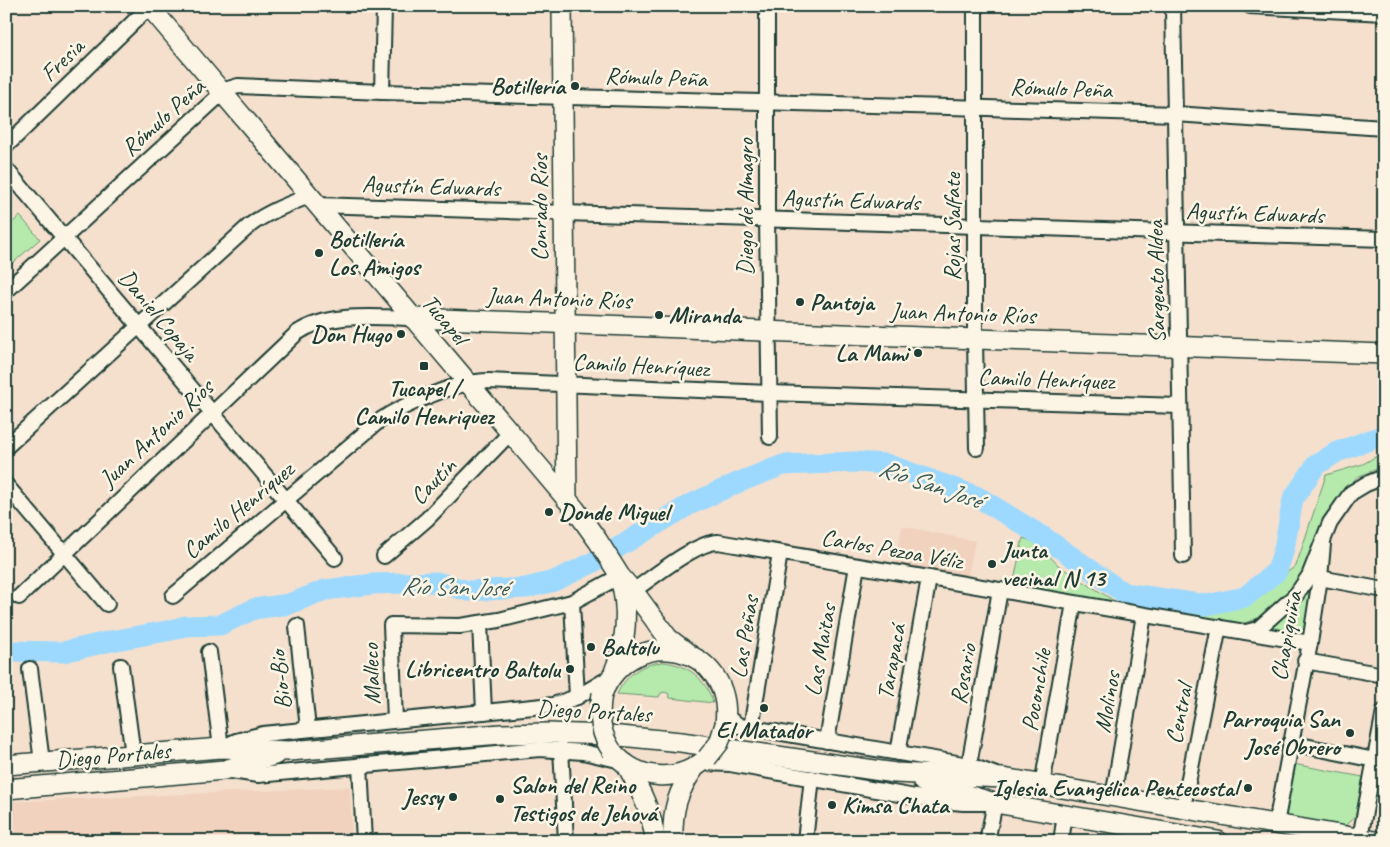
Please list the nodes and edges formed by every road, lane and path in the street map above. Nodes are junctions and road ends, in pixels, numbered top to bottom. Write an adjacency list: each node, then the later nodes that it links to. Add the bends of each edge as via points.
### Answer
1 (149, 6): 10 (main road, Tucapel); 16 (street, Fresia)
2 (384, 6): 9 (street)
3 (562, 6): 11 (main road, Conrado Ríos)
4 (767, 6): 12 (street, Diego de Almagro)
5 (975, 6): 13 (street, Rojas Salfate)
6 (1173, 6): 14 (street, Sargento Aldea)
7 (1250, 6): 8 (street)
8 (1384, 13)
9 (382, 92): 10 (street, Rómulo Peña, via 238,86); 11 (street, Rómulo Peña)
10 (222, 93): 18 (main road, Tucapel); 23 (street, Rómulo Peña)
11 (563, 96): 12 (street, Rómulo Peña); 19 (main road, Conrado Ríos)
12 (767, 103): 13 (street, Rómulo Peña); 20 (street, Diego de Almagro)
13 (975, 107): 14 (street, Rómulo Peña); 21 (street, Rojas Salfate)
14 (1175, 114): 15 (street, Rómulo Peña); 22 (street, Sargento Aldea)
15 (1384, 128)
16 (6, 146)
17 (6, 170): 23 (street, Daniel Copaja)
18 (312, 201): 19 (street, Agustín Edwards); 26 (main road, Tucapel); 28 (street, Agustín Edwards, via 265,215 249,226)
19 (564, 212): 20 (street, Agustín Edwards); 27 (main road, Conrado Ríos)
20 (767, 219): 21 (street, Agustín Edwards); 29 (street, Diego de Almagro)
21 (975, 227): 22 (street, Agustín Edwards); 30 (street, Rojas Salfate)
22 (1177, 233): 24 (street, Agustín Edwards); 31 (street, Sargento Aldea)
23 (64, 238): 25 (street, Rómulo Peña); 28 (street, Daniel Copaja)
24 (1384, 239)
25 (6, 291)
26 (412, 318): 27 (main road, Juan Antonio Ríos); 33 (main road, Tucapel); 38 (street, Juan Antonio Ríos, via 333,319 311,325 290,339)
27 (565, 323): 29 (main road, Juan Antonio Ríos); 34 (main road, Conrado Ríos)
28 (139, 326): 38 (street, Daniel Copaja); 41 (street, Agustín Edwards)
29 (768, 331): 30 (main road, Juan Antonio Ríos); 35 (street, Diego de Almagro)
30 (974, 339): 31 (main road, Juan Antonio Ríos); 36 (street, Rojas Salfate)
31 (1179, 346): 32 (main road, Juan Antonio Ríos); 37 (street, Sargento Aldea)
32 (1384, 354)
33 (467, 383): 34 (street, Camilo Henríquez); 39 (main road, Tucapel); 45 (street, Camilo Henríquez, via 391,413)
34 (566, 384): 35 (street, Camilo Henríquez); 46 (main road, Conrado Ríos)
35 (769, 393): 36 (street, Camilo Henríquez); 40 (street, Diego de Almagro)
36 (976, 400): 37 (street, Camilo Henríquez); 42 (street, Rojas Salfate)
37 (1180, 406): 51 (street, Sargento Aldea)
38 (213, 413): 45 (street, Daniel Copaja); 48 (street, Juan Antonio Ríos)
39 (510, 433): 46 (main road, Tucapel); 50 (street, Cautín, via 428,519)
40 (770, 437)
41 (6, 447)
42 (977, 448)
43 (1384, 477): 47 (street, via 1351,494 1330,523)
44 (6, 485): 48 (street)
45 (286, 499): 52 (street, Daniel Copaja); 61 (street, Camilo Henríquez)
46 (567, 500): 54 (main road, Tucapel, via 598,541)
47 (1323, 544): 56 (street, Chapiquiña); 69 (street, via 1309,576 1296,595 1258,629)
48 (64, 553): 60 (street, Juan Antonio Ríos); 64 (street)
49 (780, 553): 53 (street, Carlos Pezoa Véliz); 59 (street, Carlos Pezoa Véliz, via 709,543); 83 (street, Las Peñas)
50 (384, 556)
51 (1183, 556)
52 (336, 558)
53 (857, 566): 55 (street, Carlos Pezoa Véliz); 85 (street, Las Maitas)
54 (616, 572): 59 (main road, Tucapel); 62 (street); 76 (main road, Tucapel, via 626,604 626,632)
55 (929, 578): 57 (street, Carlos Pezoa Véliz); 90 (street, Tarapacá)
56 (1320, 578): 58 (street); 70 (street, Chapiquiña)
57 (1000, 590): 63 (street, Carlos Pezoa Véliz); 98 (street, Rosario)
58 (1384, 590)
59 (632, 591): 72 (main road, Tucapel, via 668,638)
60 (19, 596)
61 (173, 596)
62 (572, 602): 66 (street); 78 (street)
63 (1074, 603): 65 (street, Carlos Pezoa Véliz); 103 (street, Poconchile)
64 (107, 604)
65 (1144, 615): 68 (street, Carlos Pezoa Véliz); 105 (street, Molinos)
66 (480, 623): 80 (street); 81 (street, Malleco, via 460,626 391,625)
67 (297, 626): 84 (street, Bio-Bio)
68 (1219, 627): 69 (street, Carlos Pezoa Véliz); 107 (street, Central)
69 (1245, 632): 70 (street, Carlos Pezoa Véliz)
70 (1310, 643): 73 (street, Chapiquiña)
71 (208, 652): 87 (street)
72 (690, 656): 76 (main road, via 663,650 645,652 628,660); 82 (main road, via 709,669 718,681 725,702)
73 (1305, 661): 77 (street); 86 (street, Chapiquiña)
74 (121, 666): 91 (street)
75 (30, 669): 94 (street)
76 (613, 674): 78 (street, Diego Portales); 93 (main road, bridge, via 602,694 601,728)
77 (1384, 675)
78 (577, 697): 80 (street, Diego Portales, via 545,706)
79 (1384, 711): 92 (street)
80 (484, 712): 81 (street, Diego Portales)
81 (395, 720): 84 (street, Diego Portales)
82 (726, 720): 83 (street); 95 (main road, bridge, via 719,743)
83 (751, 728): 85 (street)
84 (308, 729): 87 (street, Diego Portales, via 249,737)
85 (827, 741): 90 (street)
86 (1290, 743): 92 (street); 109 (street, Chapiquiña)
87 (221, 748): 89 (main road, Diego Portales); 91 (main road, Diego Portales)
88 (561, 750): 93 (street, Diego Portales); 97 (street, Diego Portales); 114 (street)
89 (288, 751): 99 (main road, Diego Portales); 100 (main road, Diego Portales, via 501,734 577,733 681,742)
90 (898, 753): 98 (street)
91 (133, 755): 94 (main road, Diego Portales)
92 (1378, 757): 112 (street)
93 (620, 759): 95 (main road, via 644,774 657,776 676,775); 115 (main road, via 649,810)
94 (42, 762): 96 (main road, Diego Portales)
95 (701, 763): 101 (street, via 730,764); 116 (main road, via 683,786 676,803)
96 (6, 765)
97 (360, 765): 99 (street, Diego Portales, via 258,775); 113 (street)
98 (970, 765): 102 (street)
99 (224, 770): 104 (main road, Diego Portales)
100 (895, 773): 102 (main road, Diego Portales); 106 (main road, Diego Portales)
101 (812, 778): 106 (street, via 932,800); 117 (street)
102 (1004, 778): 103 (main road, Diego Portales)
103 (1042, 785): 105 (main road, Diego Portales)
104 (6, 789)
105 (1113, 797): 107 (main road, Diego Portales)
106 (995, 804): 108 (main road, Diego Portales); 118 (street)
107 (1183, 808): 109 (main road, Diego Portales)
108 (1065, 815): 110 (main road, Diego Portales); 119 (street)
109 (1285, 830): 112 (main road, Diego Portales)
110 (1136, 834): 111 (main road, Diego Portales)
111 (1211, 840)
112 (1367, 840)
113 (364, 841)
114 (566, 841)
115 (655, 841)
116 (673, 841)
117 (806, 841)
118 (987, 841)
119 (1061, 841)

